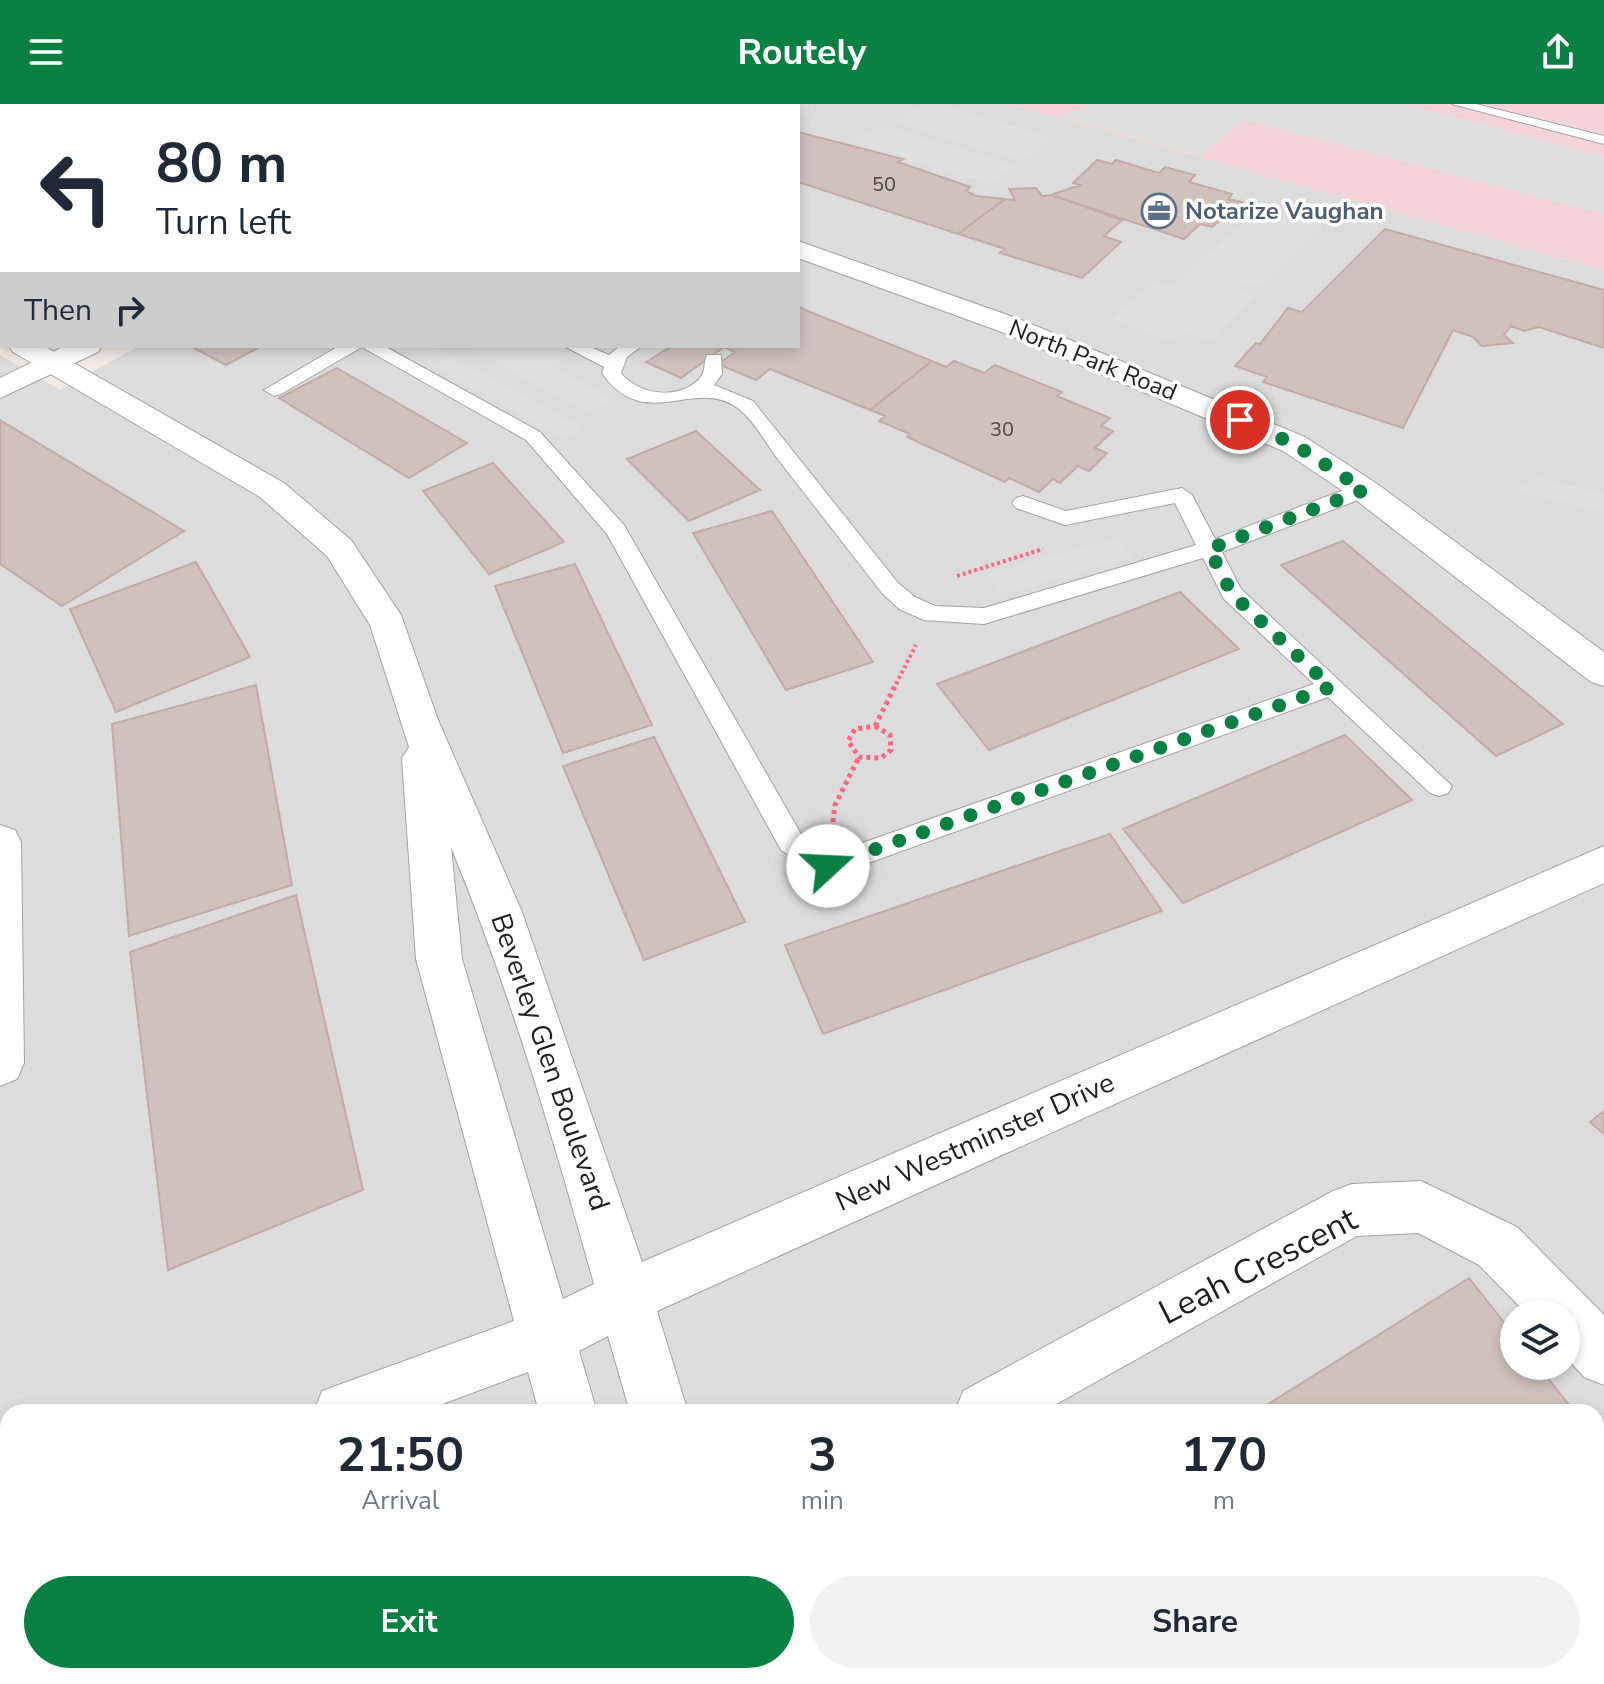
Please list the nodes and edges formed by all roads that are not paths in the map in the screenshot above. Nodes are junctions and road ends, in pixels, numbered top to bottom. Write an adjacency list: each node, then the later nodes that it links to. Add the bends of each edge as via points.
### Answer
1 (1459, 104): 2 (lane)
2 (1604, 140)
3 (800, 250): 16 (street, North Park Road, via 1009,325 1294,444)
4 (26, 348): 11 (street, Beverley Glen Boulevard)
5 (84, 348): 11 (street)
6 (349, 348): 15 (lane)
7 (374, 348): 20 (lane, via 533,436 554,459 616,530 791,842 828,866)
8 (578, 348): 12 (lane)
9 (631, 348): 12 (lane)
10 (714, 359): 13 (lane, via 716,368)
11 (52, 363): 14 (street); 21 (street, Beverley Glen Boulevard, via 272,490 339,548 388,624)
12 (612, 363): 13 (lane, via 615,382 638,395 672,397)
13 (702, 387): 18 (lane, via 746,405 890,588 932,614 984,616)
14 (0, 389)
15 (274, 390)
16 (1364, 490): 18 (lane); 19 (street, North Park Road)
17 (1023, 503): 18 (lane, via 1065,518 1182,495)
18 (1209, 549): 20 (lane, via 1232,594)
19 (1604, 672)
20 (1331, 687): 22 (lane)
21 (418, 720): 26 (street, Beverley Glen Boulevard, via 500,912); 29 (street, Beverley Glen Boulevard, via 439,959)
22 (1439, 786)
23 (0, 842): 25 (street)
24 (1604, 864): 26 (street, New Westminster Drive)
25 (0, 1063)
26 (626, 1297): 29 (street, New Westminster Drive); 33 (street, Beverley Glen Boulevard)
27 (1552, 1300): 34 (street, Leah Crescent, via 1498,1246 1421,1207 1352,1210)
28 (1580, 1330): 30 (street, Leah Crescent)
29 (547, 1337): 31 (street, New Westminster Drive); 32 (street, Beverley Glen Boulevard)
30 (1604, 1357)
31 (365, 1404)
32 (566, 1404)
33 (657, 1404)
34 (999, 1404)

